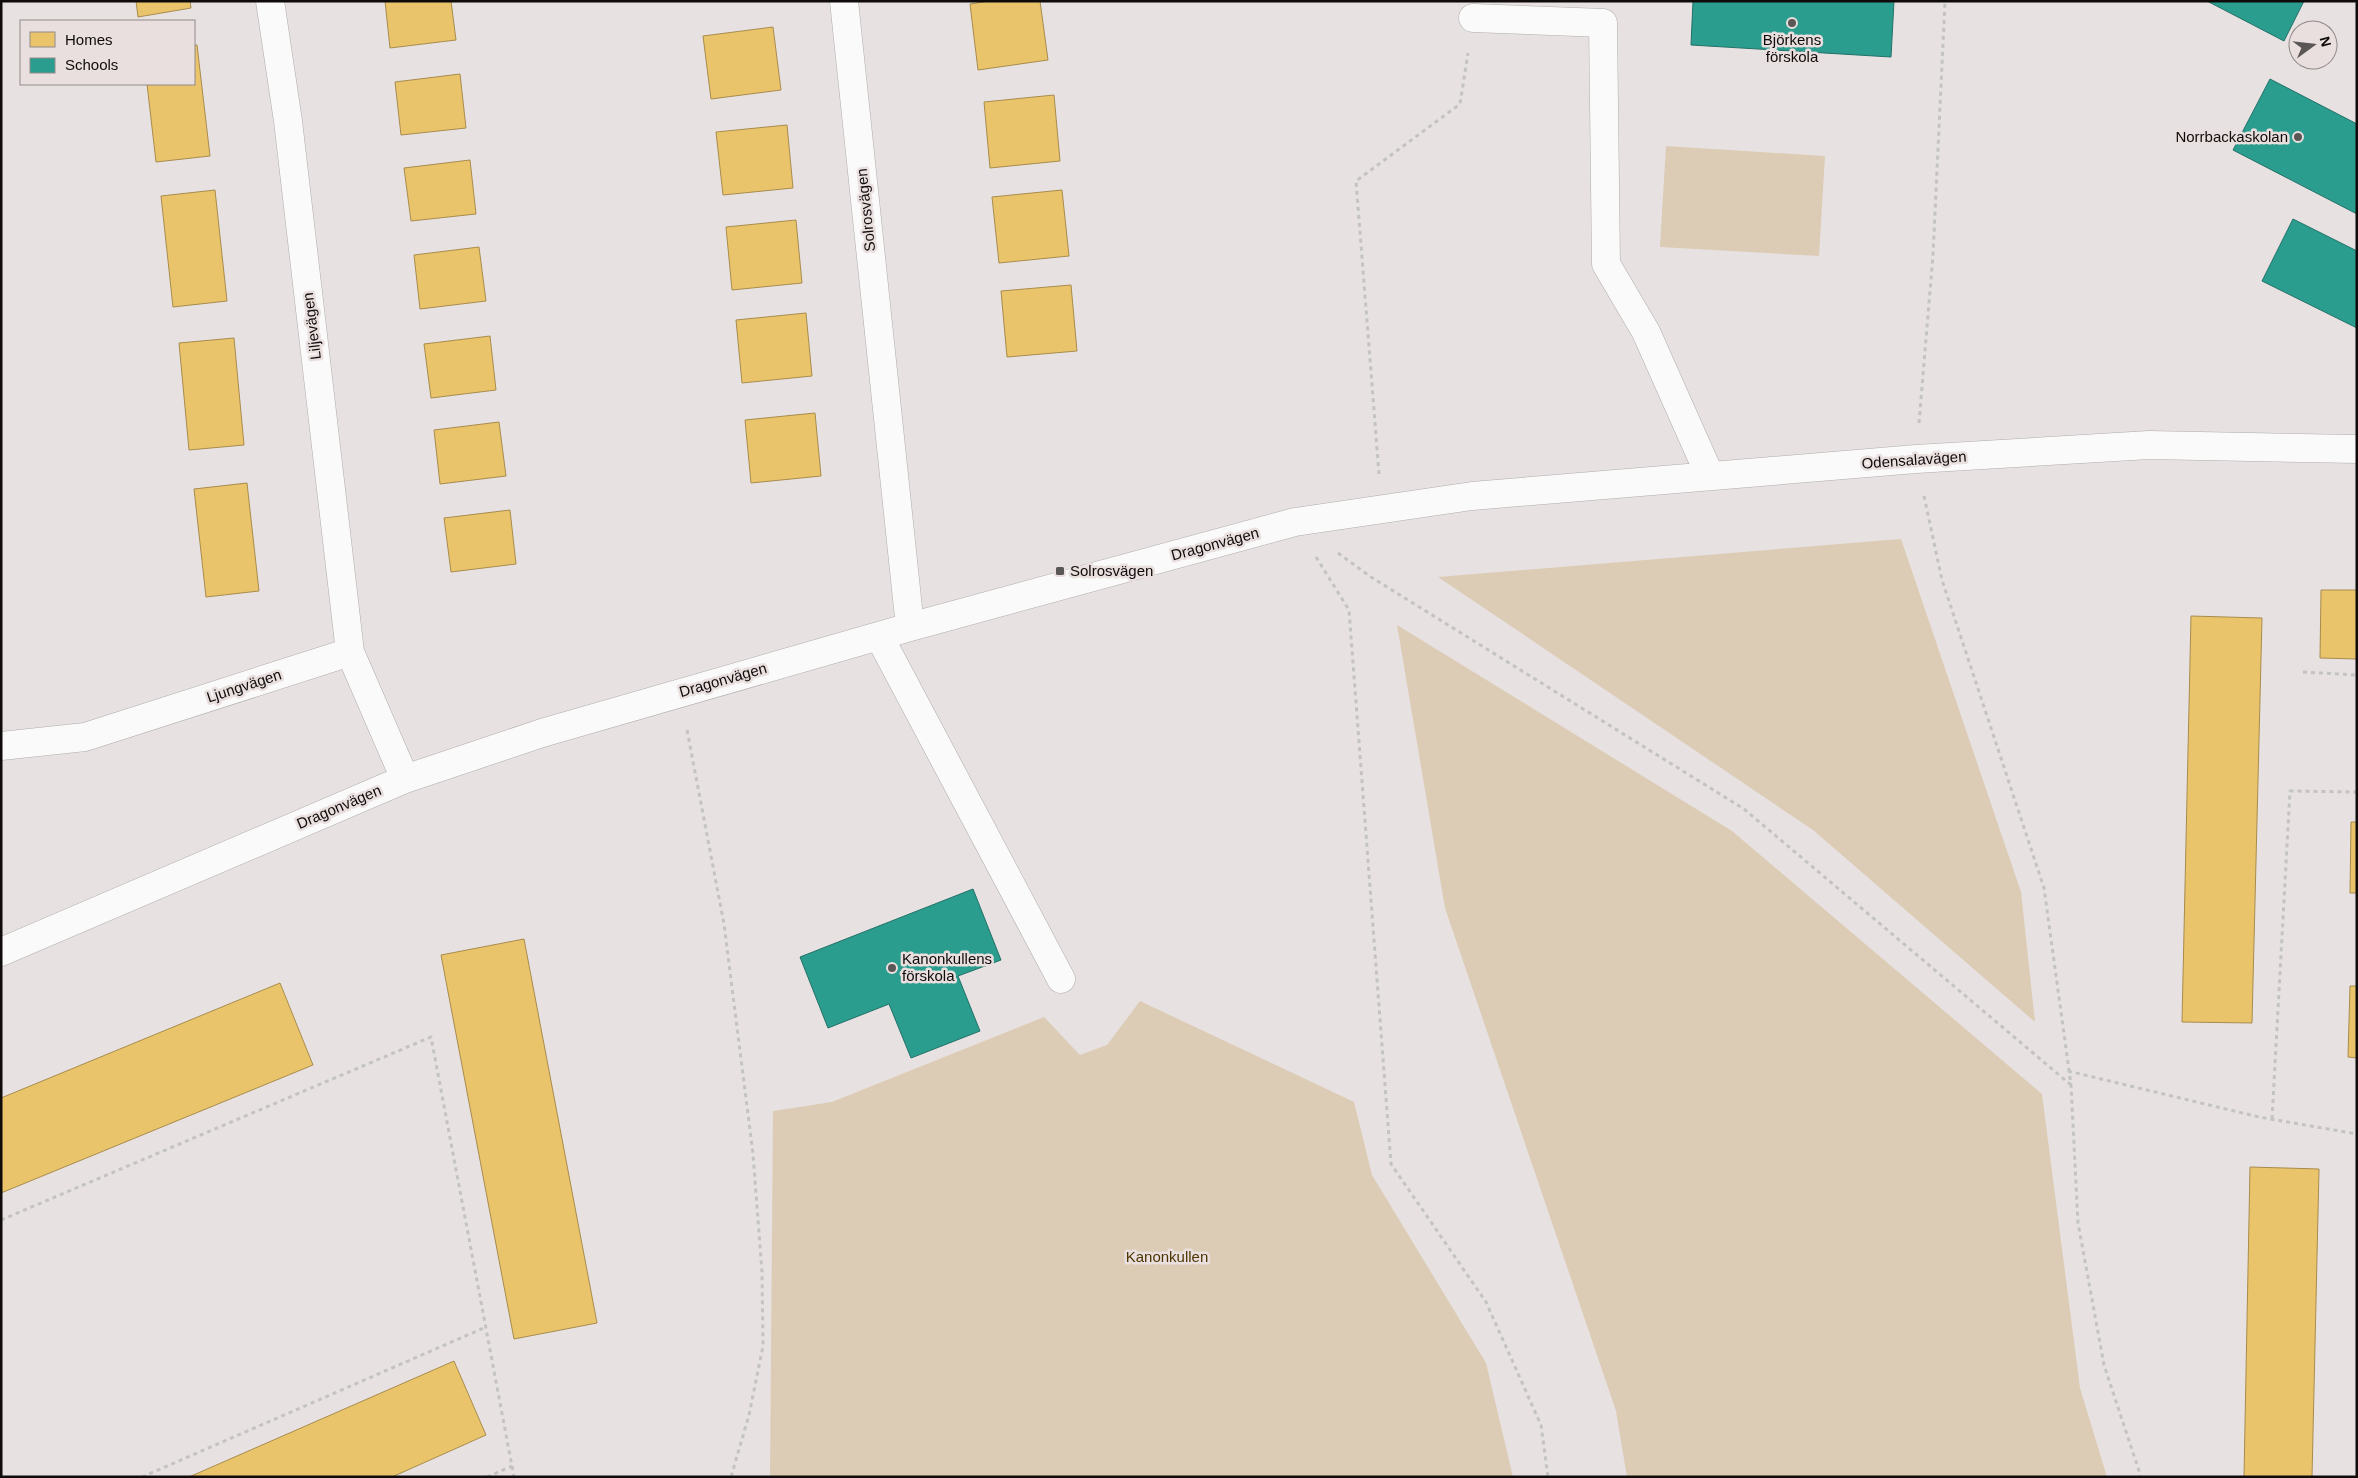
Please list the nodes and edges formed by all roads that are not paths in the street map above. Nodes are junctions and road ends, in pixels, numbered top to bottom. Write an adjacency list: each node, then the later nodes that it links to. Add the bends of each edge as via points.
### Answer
1 (270, 1): 9 (street, Liljevägen, via 288,121)
2 (844, 1): 7 (street, Solrosvägen)
3 (1473, 18): 5 (street, via 1603,23 1606,264 1644,327)
4 (2357, 450): 5 (street, Odensalavägen, via 2149,445)
5 (1710, 476): 6 (street, Odensalavägen)
6 (1472, 496): 7 (street, Dragonvägen, via 1295,522)
7 (910, 627): 8 (street, Dragonvägen)
8 (879, 636): 11 (street, Dragonvägen, via 680,692); 13 (street)
9 (350, 652): 10 (street, Ljungvägen, via 85,737); 11 (street)
10 (1, 746)
11 (405, 779): 12 (street, Dragonvägen)
12 (1, 952)
13 (1061, 980)

